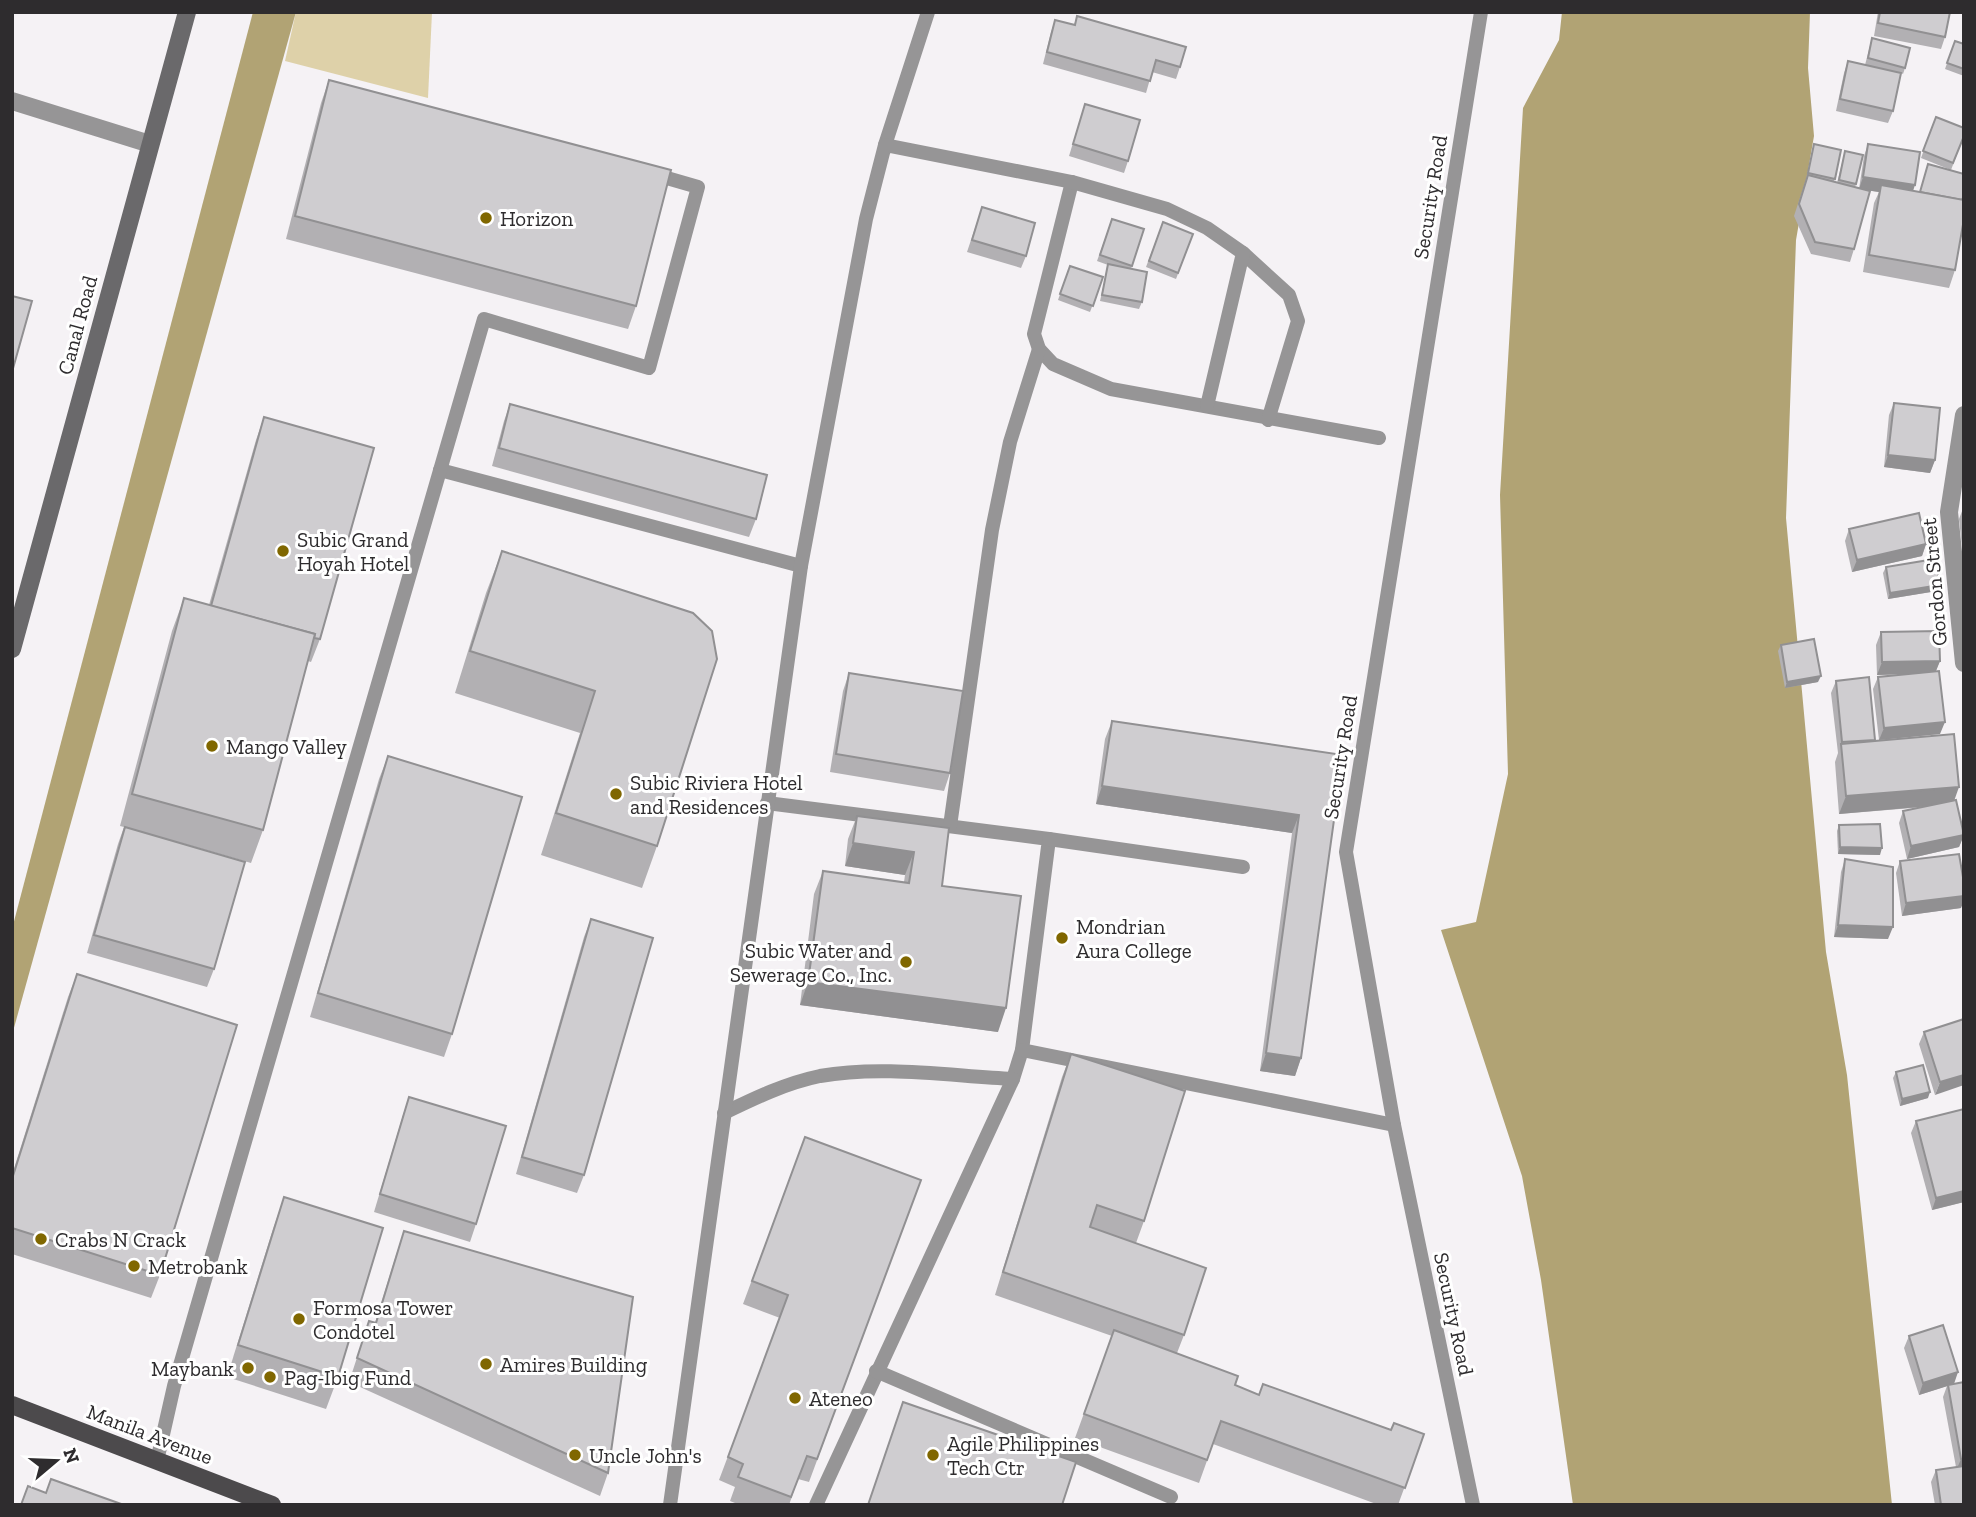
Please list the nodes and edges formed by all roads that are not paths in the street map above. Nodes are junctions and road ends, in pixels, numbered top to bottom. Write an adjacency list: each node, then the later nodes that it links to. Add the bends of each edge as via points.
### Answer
1 (187, 12): 5 (main road, Canal Road)
2 (928, 12): 6 (lane)
3 (1481, 12): 26 (lane, Security Road, via 1346,852)
4 (12, 100): 5 (street)
5 (150, 144): 17 (main road, Canal Road)
6 (885, 145): 8 (lane); 16 (lane, via 866,219)
7 (632, 168): 15 (lane, via 698,187 649,369 484,319)
8 (1072, 182): 9 (lane, via 1167,209 1207,228); 10 (lane, via 1034,334)
9 (1243, 253): 11 (lane); 13 (lane, via 1289,295 1298,321)
10 (1039, 349): 11 (lane, via 1053,364 1111,389); 20 (lane, via 1010,442 992,530)
11 (1207, 406): 13 (lane)
12 (1964, 415): 18 (street, Gordon Street, via 1949,512)
13 (1268, 420): 14 (lane)
14 (1379, 438)
15 (440, 470): 16 (lane); 29 (lane, via 178,1372)
16 (801, 566): 19 (lane)
17 (12, 649)
18 (1964, 663)
19 (767, 803): 20 (lane); 25 (lane)
20 (950, 826): 21 (lane)
21 (1049, 839): 22 (lane); 23 (lane)
22 (1243, 867)
23 (1022, 1050): 24 (lane); 26 (lane)
24 (1013, 1079): 25 (lane, via 890,1072 820,1076 768,1092); 27 (lane)
25 (724, 1113): 32 (lane)
26 (1394, 1125): 34 (lane, Security Road)
27 (876, 1371): 30 (lane); 33 (lane)
28 (12, 1405): 29 (main road, Manila Avenue)
29 (157, 1461): 31 (main road, Manila Avenue)
30 (1171, 1497)
31 (272, 1505)
32 (670, 1505)
33 (816, 1505)
34 (1473, 1505)

